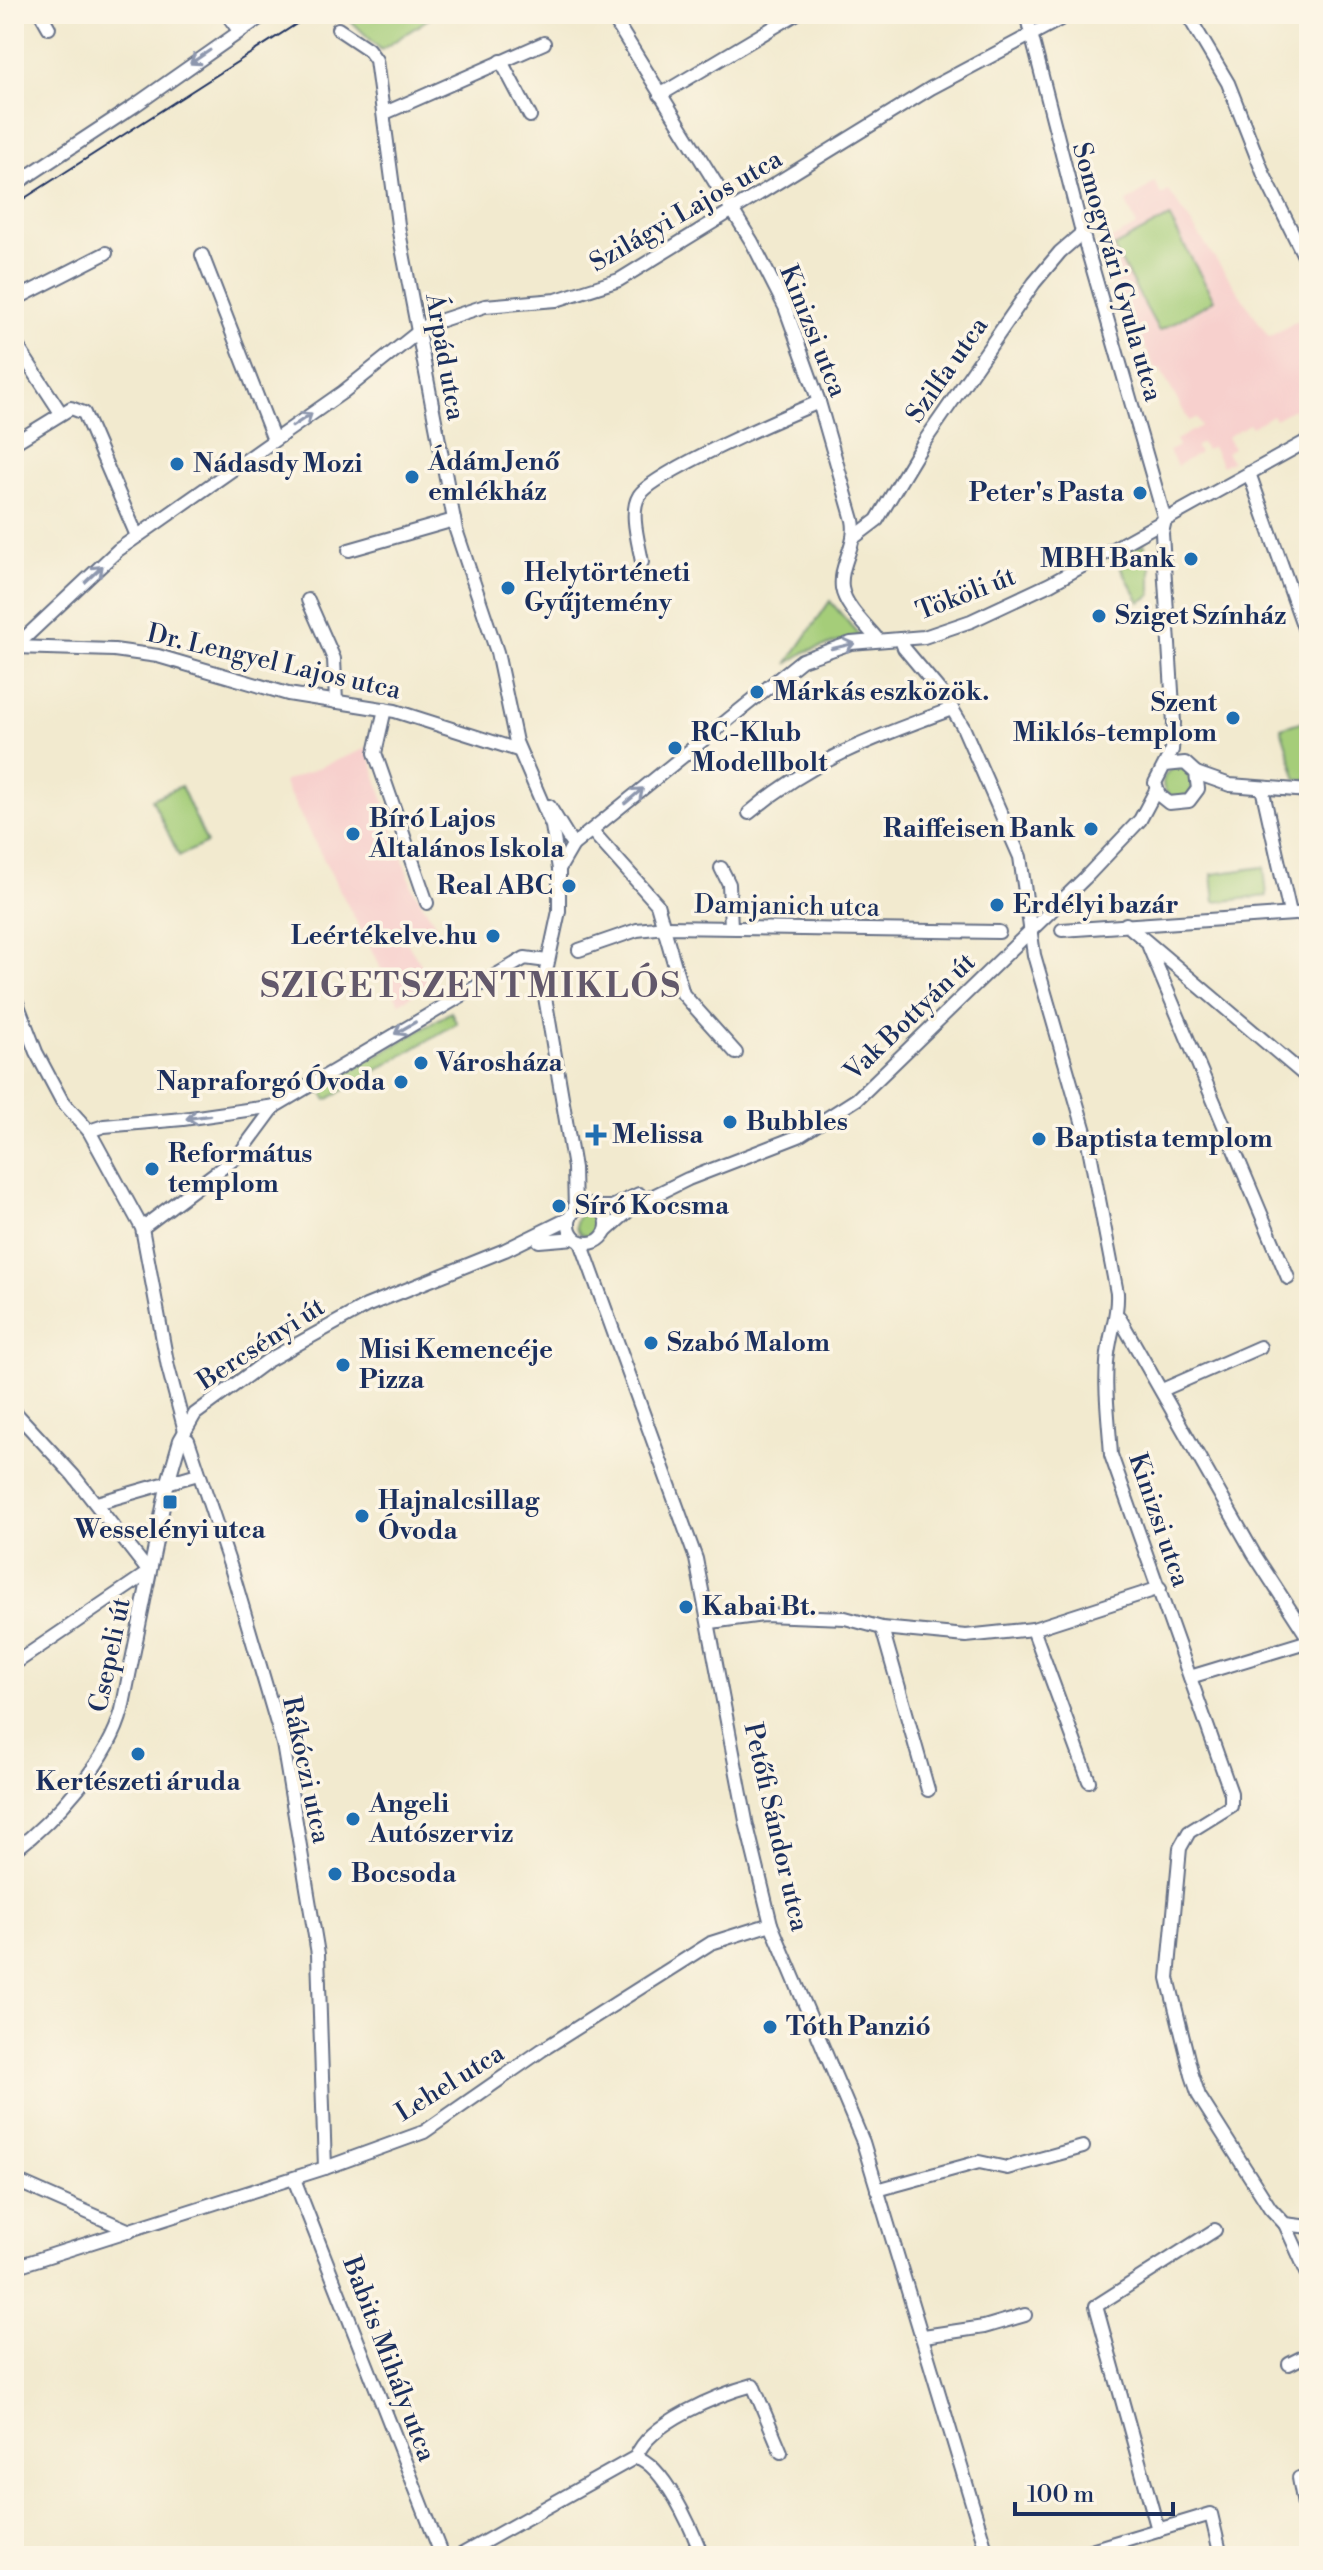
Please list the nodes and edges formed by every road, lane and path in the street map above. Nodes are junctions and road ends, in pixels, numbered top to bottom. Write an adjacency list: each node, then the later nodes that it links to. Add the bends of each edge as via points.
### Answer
1 (41, 14): 9 (street)
2 (227, 14): 11 (street)
3 (265, 14): 11 (street)
4 (611, 14): 15 (street, Kinizsi utca)
5 (796, 14): 15 (street)
6 (1026, 14): 12 (street, Somogyvári Gyula utca)
7 (1070, 14): 12 (street, Szilágyi Lajos utca)
8 (1187, 14): 23 (street, via 1228,83 1264,175)
9 (49, 28)
10 (338, 29): 16 (street, Árpád utca, via 374,54)
11 (239, 31): 18 (street, one-way to 18)
12 (1031, 34): 19 (street, Szilágyi Lajos utca); 20 (street, Somogyvári Gyula utca)
13 (544, 43): 14 (street)
14 (501, 61): 16 (street); 17 (street)
15 (660, 95): 19 (street, Kinizsi utca)
16 (385, 113): 25 (street, Árpád utca)
17 (530, 116)
18 (14, 185)
19 (730, 210): 25 (street, Szilágyi Lajos utca, via 599,289 535,304 485,306); 27 (street, Kinizsi utca, via 785,307)
20 (1082, 233): 34 (street, Somogyvári Gyula utca); 36 (street, Szilfa utca, via 1034,283 877,520)
21 (106, 253): 24 (street)
22 (202, 255): 29 (street)
23 (1309, 266)
24 (14, 300)
25 (416, 332): 29 (street, Szilágyi Lajos utca, one-way to 25); 33 (street, Árpád utca)
26 (14, 341): 28 (street)
27 (819, 402): 36 (street, Kinizsi utca); 38 (street, via 745,433 646,488 634,508)
28 (61, 413): 31 (street); 35 (street, via 71,408 84,413)
29 (274, 440): 35 (street, Szilágyi Lajos utca)
30 (1309, 440): 32 (street, Tököli út)
31 (14, 443)
32 (1249, 473): 34 (street, Tököli út); 43 (street)
33 (454, 520): 37 (street); 50 (street, Árpád utca, via 497,652)
34 (1165, 520): 41 (street, Tököli út, via 971,621); 49 (street, Somogyvári Gyula utca)
35 (137, 536): 40 (street, Szilágyi Lajos utca, one-way to 35)
36 (856, 536): 42 (street, via 842,587)
37 (349, 550)
38 (642, 562)
39 (308, 600): 46 (street, via 334,659)
40 (37, 628): 44 (street, Szilágyi Lajos utca); 45 (street)
41 (901, 639): 42 (street, Tököli út); 48 (street, Kinizsi utca)
42 (878, 640): 62 (street, Tököli út, one-way to 42, via 802,660)
43 (1309, 642)
44 (14, 647): 45 (street, Dr. Lengyel Lajos utca)
45 (50, 648): 46 (street, Dr. Lengyel Lajos utca, via 158,656 288,694)
46 (336, 702): 47 (street, Dr. Lengyel Lajos utca)
47 (385, 709): 50 (street, Dr. Lengyel Lajos utca); 67 (street, via 375,753)
48 (952, 709): 61 (street, via 817,763); 74 (street, Kinizsi utca, via 1020,857)
49 (1174, 723): 51 (street); 52 (street)
50 (518, 750): 59 (street, Árpád utca)
51 (1185, 763): 52 (street); 53 (street)
52 (1165, 765): 57 (street)
53 (1196, 773): 54 (street); 56 (street)
54 (1230, 785): 55 (street); 56 (street)
55 (1262, 788): 58 (street); 68 (street)
56 (1198, 789): 60 (street, via 1183,804)
57 (1156, 790): 60 (street); 63 (street, Vak Bottyán út)
58 (1309, 791)
59 (540, 794): 64 (street, Árpád utca); 66 (street, Árpád utca)
60 (1169, 803): 63 (street, Vak Bottyán út)
61 (749, 813)
62 (592, 831): 64 (street, Tököli út); 71 (street, via 657,904)
63 (1128, 834): 74 (street, Vak Bottyán út)
64 (573, 845): 66 (street)
65 (721, 868): 72 (street, via 729,884)
66 (559, 869): 78 (street, Árpád utca, via 559,911)
67 (427, 903)
68 (1290, 913): 69 (street); 70 (street)
69 (1309, 913)
70 (1126, 924): 73 (street); 76 (street)
71 (665, 927): 72 (street, Damjanich utca); 77 (street, Damjanich utca, via 637,930); 80 (street, via 683,994)
72 (731, 927): 75 (street, Damjanich utca)
73 (1062, 930)
74 (1031, 931): 85 (street, Vak Bottyán út, via 845,1109 799,1136); 94 (street, Kinizsi utca, via 1091,1155)
75 (999, 932)
76 (1149, 947): 81 (street); 92 (street)
77 (579, 950)
78 (547, 961): 82 (street, one-way to 82, via 525,958); 84 (street, via 544,995)
79 (14, 995): 83 (street, Rákóczi utca, via 62,1101)
80 (736, 1053)
81 (1309, 1079)
82 (275, 1106): 83 (street, one-way to 83); 88 (street, via 238,1156)
83 (89, 1131): 88 (street, Rákóczi utca)
84 (574, 1168): 86 (street, via 583,1196); 87 (street)
85 (688, 1179): 86 (street, Vak Bottyán út, via 612,1207); 89 (street, Vak Bottyán út, via 628,1209)
86 (593, 1206): 87 (street); 89 (street, via 605,1214)
87 (572, 1214): 90 (street, via 569,1229); 91 (street, Bercsényi út)
88 (142, 1228): 98 (street, Rákóczi utca)
89 (603, 1235): 90 (street); 93 (street, Petőfi Sándor utca)
90 (578, 1240): 91 (street, Bercsényi út, via 556,1237); 93 (street, Petőfi Sándor utca)
91 (505, 1250): 98 (street, Bercsényi út, via 366,1306 300,1341 215,1397 195,1414)
92 (1288, 1278)
93 (598, 1285): 104 (street, Petőfi Sándor utca, via 682,1514)
94 (1119, 1317): 96 (street); 103 (street, Kinizsi utca, via 1109,1343 1111,1455)
95 (1260, 1347): 96 (street)
96 (1162, 1390): 107 (street)
97 (14, 1411): 101 (street)
98 (186, 1436): 99 (street, Rákóczi utca); 100 (street, Bercsényi út)
99 (198, 1474): 100 (street); 115 (street, Rákóczi utca, via 283,1744 318,1954)
100 (168, 1482): 101 (street); 102 (street, Bercsényi út)
101 (97, 1503): 102 (street)
102 (149, 1572): 108 (street); 112 (street, Csepeli út, via 114,1736 67,1799)
103 (1160, 1588): 106 (street); 109 (street, Kinizsi utca)
104 (711, 1622): 105 (street, via 763,1615 845,1618); 113 (street, Petőfi Sándor utca, via 747,1826)
105 (882, 1628): 106 (street, via 942,1636); 111 (street)
106 (1033, 1629): 110 (street)
107 (1309, 1640): 109 (street)
108 (14, 1664)
109 (1190, 1677): 119 (street, Kinizsi utca, via 1232,1799 1227,1811 1189,1832 1180,1848 1168,1978 1199,2096)
110 (1089, 1781)
111 (928, 1790)
112 (14, 1851)
113 (771, 1924): 115 (street, Lehel utca, via 711,1943 424,2132); 118 (street, Petőfi Sándor utca, via 863,2142)
114 (1083, 2147): 118 (street, via 1007,2168 979,2162)
115 (325, 2168): 116 (street, Lehel utca)
116 (294, 2179): 122 (street, Lehel utca); 134 (street, Babits Mihály utca)
117 (14, 2180): 122 (street)
118 (877, 2190): 126 (street, Petőfi Sándor utca)
119 (1285, 2224): 120 (street); 124 (street)
120 (1309, 2227)
121 (1215, 2230): 132 (street, via 1096,2306)
122 (130, 2231): 123 (street, Lehel utca)
123 (14, 2267)
124 (1309, 2277)
125 (1025, 2315): 126 (street)
126 (924, 2336): 137 (street, Petőfi Sándor utca)
127 (1309, 2354): 128 (street)
128 (1289, 2364)
129 (781, 2452): 130 (street, via 753,2385 661,2426)
130 (636, 2457): 135 (street); 136 (street, via 652,2465)
131 (1299, 2478): 133 (street)
132 (1158, 2530): 138 (street); 139 (street, via 1211,2514)
133 (1309, 2532)
134 (442, 2556)
135 (459, 2556)
136 (702, 2556)
137 (988, 2556)
138 (1071, 2556)
139 (1221, 2556)

